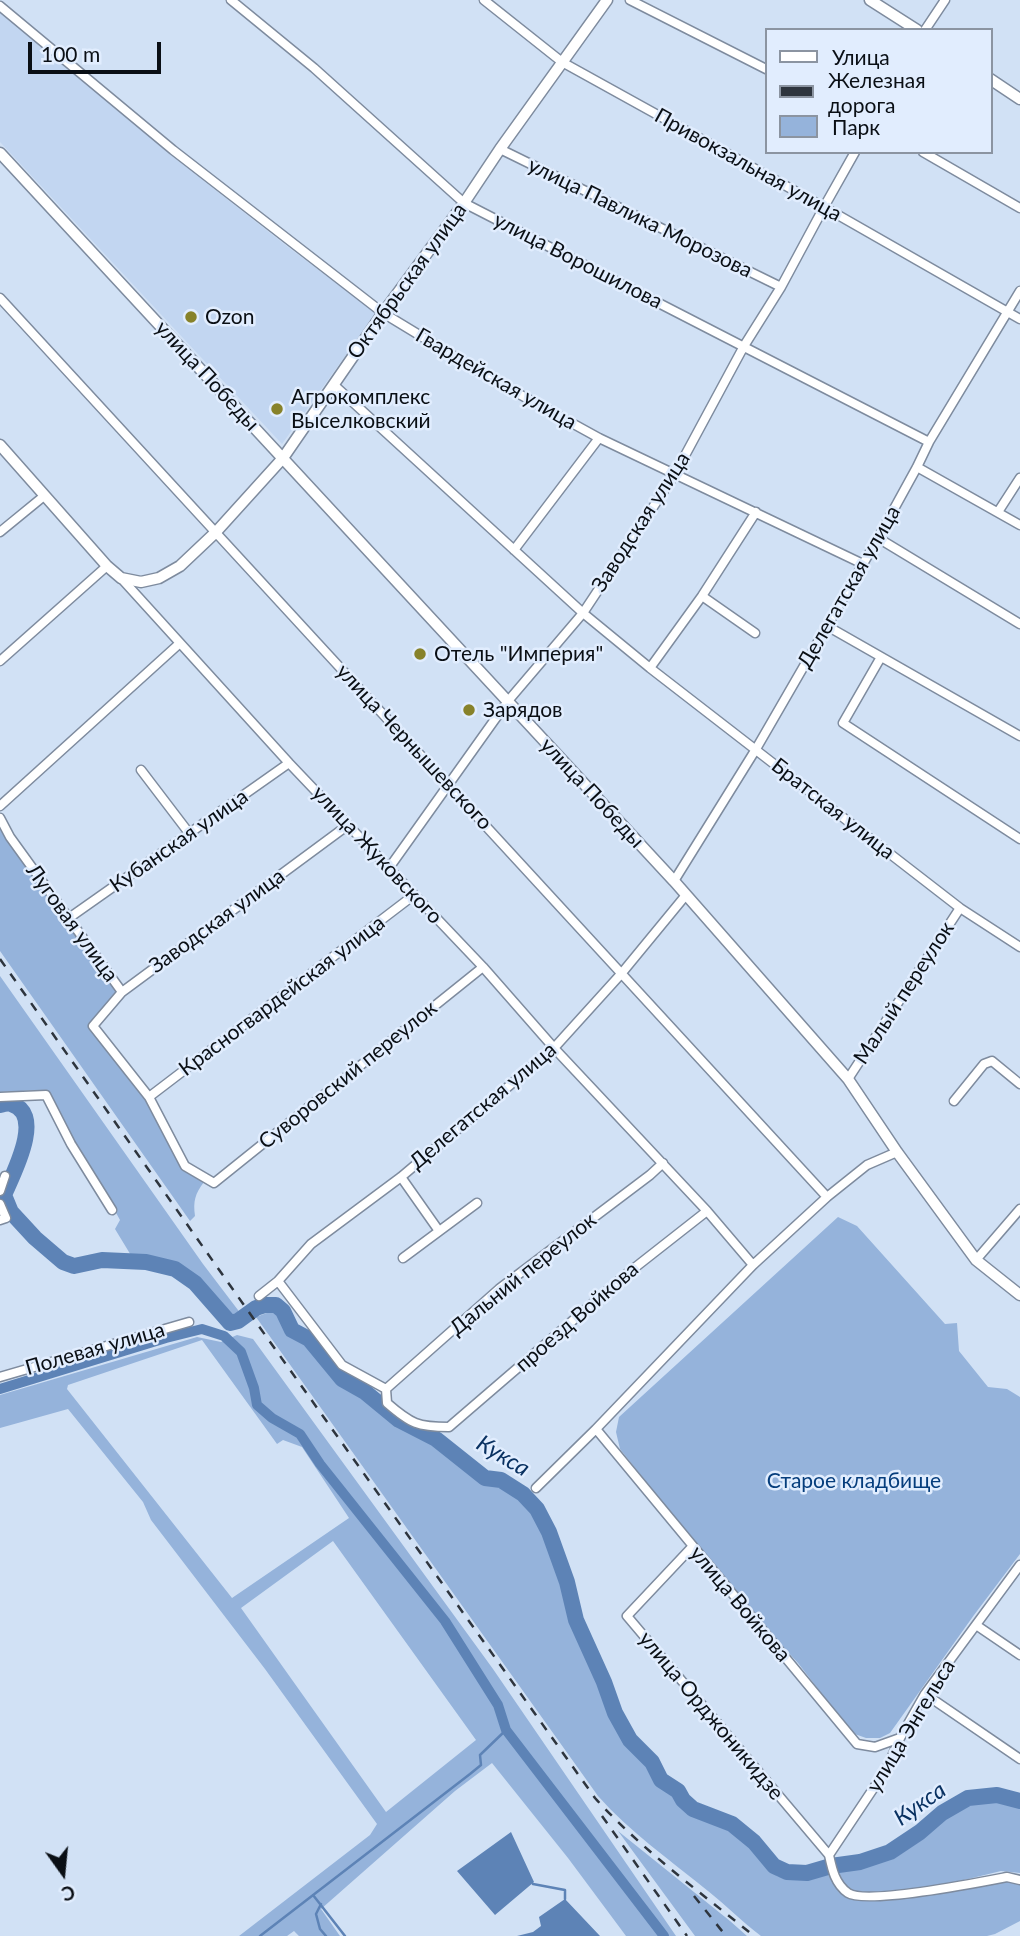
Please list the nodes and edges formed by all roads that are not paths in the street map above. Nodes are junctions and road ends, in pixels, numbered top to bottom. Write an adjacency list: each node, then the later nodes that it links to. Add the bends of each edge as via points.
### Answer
1 (231, 0): 18 (street, улица Ворошилова)
2 (484, 0): 10 (street, Привокзальная улица)
3 (607, 0): 10 (street, Октябрьская улица)
4 (630, 0): 11 (street)
5 (870, 0): 8 (street)
6 (945, 0): 9 (street)
7 (0, 6): 25 (street, Гвардейская улица, via 173,150)
8 (914, 28)
9 (926, 28)
10 (562, 62): 14 (street, Октябрьская улица); 19 (street, Привокзальная улица)
11 (764, 68)
12 (992, 80): 13 (street)
13 (1020, 99)
14 (500, 149): 18 (street, Октябрьская улица); 21 (street, улица Павлика Морозова)
15 (0, 153): 32 (street, улица Победы)
16 (854, 154): 19 (street, Заводская улица)
17 (926, 154): 20 (street)
18 (464, 203): 25 (street, Октябрьская улица); 27 (street, улица Ворошилова)
19 (824, 207): 21 (street, Заводская улица); 24 (street, Привокзальная улица)
20 (1020, 208)
21 (781, 287): 27 (street, Заводская улица)
22 (1020, 291): 24 (street, Делегатская улица)
23 (0, 298): 41 (street, улица Чернышевского)
24 (1008, 312): 26 (street, Привокзальная улица); 30 (street, Делегатская улица)
25 (383, 313): 28 (street, Октябрьская улица); 29 (street, Гвардейская улица)
26 (1020, 319)
27 (744, 346): 30 (street, улица Ворошилова); 34 (street, Заводская улица)
28 (334, 385): 32 (street, Октябрьская улица); 43 (street, Братская улица)
29 (599, 438): 34 (street, Гвардейская улица); 43 (street)
30 (929, 442): 33 (street, Делегатская улица)
31 (0, 445): 36 (street, улица Жуковского)
32 (283, 458): 41 (street, Октябрьская улица); 56 (street, улица Победы)
33 (918, 467): 38 (street); 42 (street, Делегатская улица)
34 (675, 474): 37 (street, Гвардейская улица); 48 (street, Заводская улица)
35 (1020, 478): 38 (street)
36 (44, 496): 40 (street); 45 (street, улица Жуковского)
37 (756, 512): 44 (street, Гвардейская улица); 47 (street)
38 (998, 512): 39 (street)
39 (1020, 525)
40 (0, 532)
41 (216, 532): 46 (street, Октябрьская улица, via 180,566 159,578 141,582); 61 (street, улица Чернышевского)
42 (878, 538): 44 (street, Делегатская улица); 49 (street)
43 (514, 550): 48 (street, Братская улица)
44 (863, 564): 50 (street, Делегатская улица)
45 (107, 566): 46 (street, улица Жуковского); 54 (street)
46 (121, 578): 52 (street, улица Жуковского)
47 (702, 596): 51 (street); 55 (street)
48 (583, 613): 55 (street, Братская улица); 56 (street, Заводская улица)
49 (1020, 624)
50 (827, 626): 53 (street); 58 (street, Делегатская улица)
51 (755, 633)
52 (180, 643): 59 (street, улица Жуковского); 62 (street)
53 (881, 657): 57 (street); 66 (street, via 843,723)
54 (0, 661)
55 (650, 668): 58 (street, Братская улица)
56 (508, 701): 61 (street, Заводская улица); 68 (street, улица Победы)
57 (1020, 736)
58 (756, 749): 68 (street, Делегатская улица); 71 (street, Братская улица)
59 (289, 763): 64 (street, улица Жуковского); 65 (street, Кубанская улица)
60 (141, 770): 65 (street)
61 (449, 785): 67 (street, Заводская улица); 75 (street, улица Чернышевского)
62 (0, 806)
63 (0, 818): 72 (street, Луговая улица)
64 (348, 825): 67 (street, улица Жуковского); 76 (street, Заводская улица)
65 (189, 833): 72 (street, Кубанская улица)
66 (1020, 839)
67 (389, 868): 69 (street, улица Жуковского)
68 (674, 881): 70 (street, улица Победы)
69 (414, 895): 74 (street, улица Жуковского); 81 (street, Красногвардейская улица)
70 (686, 895): 75 (street, Делегатская улица); 78 (street, улица Победы)
71 (960, 908): 73 (street, Братская улица); 78 (street, Малый переулок)
72 (69, 918): 76 (street, Луговая улица)
73 (1020, 947)
74 (483, 967): 77 (street, улица Жуковского); 81 (street, Суворовский переулок, via 214,1183 185,1166)
75 (621, 974): 77 (street, Делегатская улица); 88 (street, улица Чернышевского)
76 (122, 992): 81 (street, Заводская улица, via 93,1026)
77 (554, 1048): 84 (street, улица Жуковского); 86 (street, Делегатская улица)
78 (848, 1079): 83 (street, улица Победы)
79 (1020, 1084): 82 (street, via 992,1061 984,1064)
80 (0, 1097): 92 (street, via 46,1095)
81 (149, 1097)
82 (954, 1101)
83 (897, 1152): 88 (street, via 866,1164); 97 (street, улица Победы)
84 (663, 1163): 93 (street, улица Жуковского); 104 (street, Дальний переулок, via 499,1289)
85 (5, 1176): 87 (street)
86 (401, 1177): 95 (street); 99 (street, Делегатская улица, via 311,1244)
87 (0, 1191)
88 (827, 1197): 98 (street)
89 (477, 1203): 95 (street)
90 (0, 1204): 94 (street, via 5,1218)
91 (1020, 1209): 97 (street)
92 (112, 1210)
93 (707, 1211): 98 (street, улица Жуковского); 104 (street, проезд Войкова, via 449,1427 424,1427 402,1415 387,1403)
94 (0, 1220)
95 (439, 1231): 96 (street)
96 (403, 1258)
97 (976, 1260): 100 (street, улица Победы)
98 (754, 1265): 105 (street)
99 (278, 1281): 101 (street, Делегатская улица); 104 (street, via 342,1365)
100 (1020, 1295)
101 (259, 1296)
102 (190, 1322): 103 (street, Полевая улица)
103 (0, 1377)
104 (386, 1389)
105 (596, 1429): 106 (street); 107 (street, улица Войкова)
106 (536, 1488)
107 (692, 1547): 112 (street, улица Войкова, via 857,1744 875,1747); 114 (street, улица Орджоникидзе, via 627,1616)
108 (1019, 1567): 109 (street, улица Энгельса)
109 (976, 1625): 110 (street); 111 (street, улица Энгельса)
110 (1020, 1655)
111 (925, 1694): 112 (street, улица Энгельса); 113 (street)
112 (900, 1738): 114 (street, улица Энгельса, via 887,1768)
113 (1020, 1759)
114 (828, 1855): 115 (street, via 835,1879 848,1893 863,1898 1007,1877)
115 (1020, 1880)

